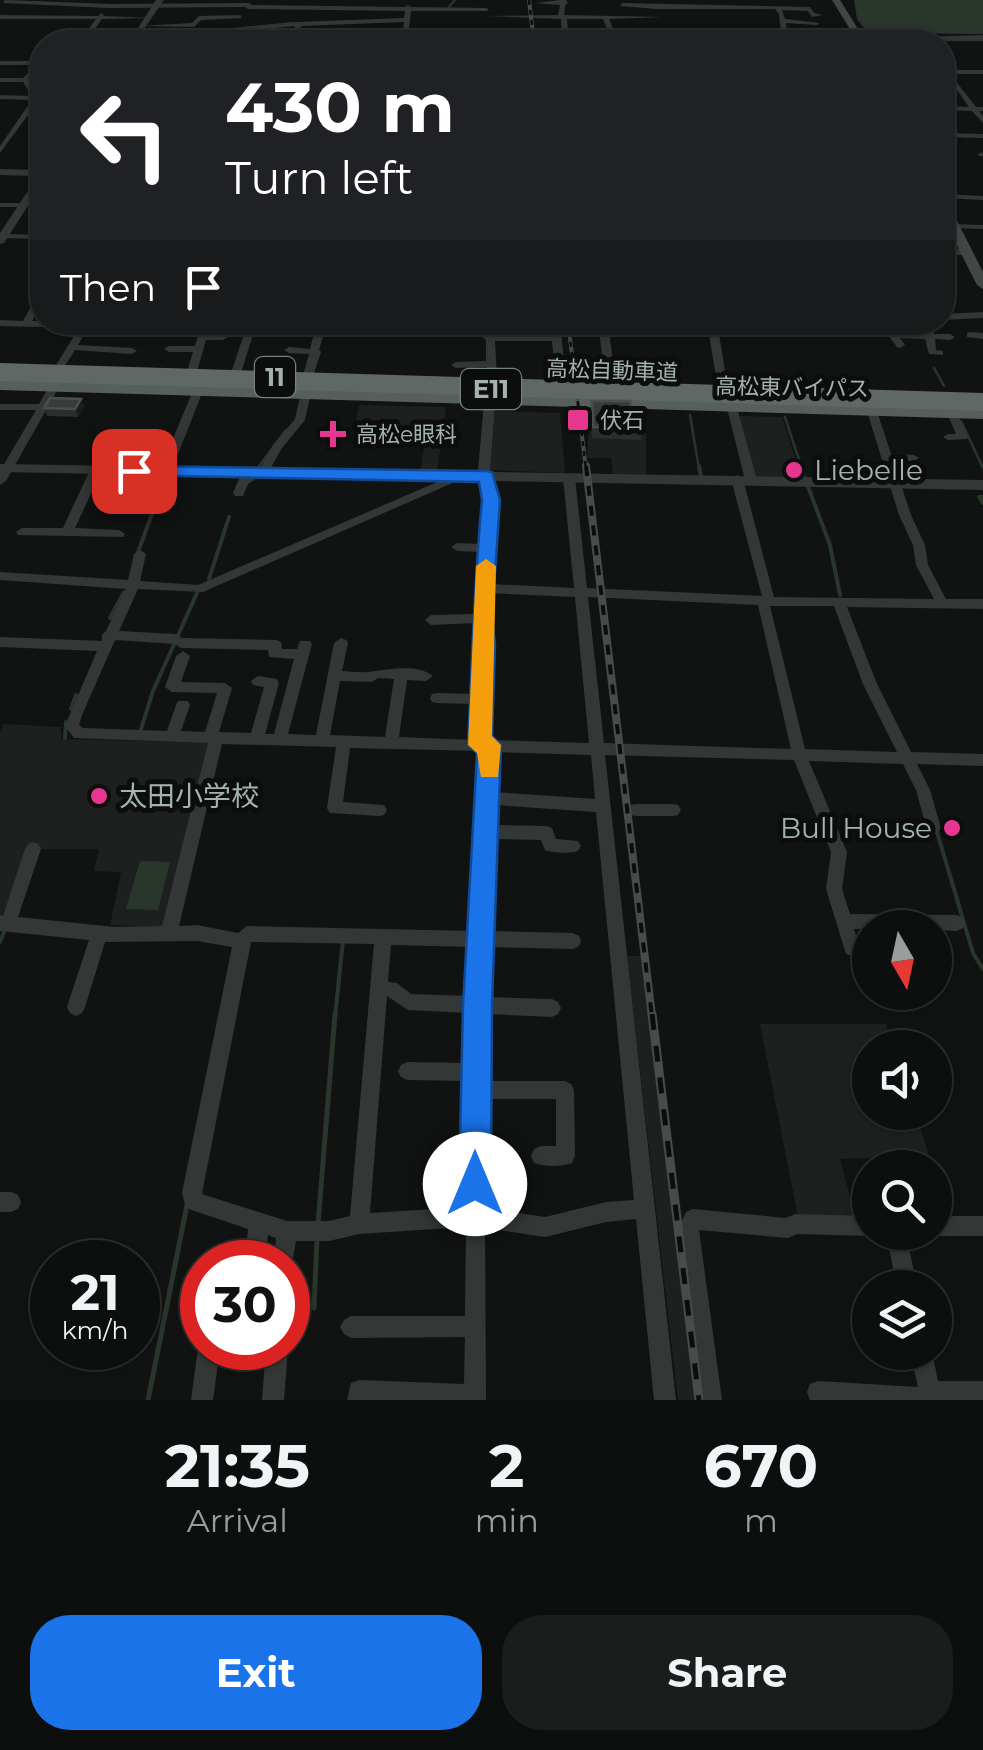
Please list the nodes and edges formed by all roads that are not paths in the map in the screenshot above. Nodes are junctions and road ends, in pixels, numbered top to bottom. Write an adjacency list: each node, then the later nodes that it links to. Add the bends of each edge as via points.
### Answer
1 (330, 0): 20 (street)
2 (416, 0): 21 (street)
3 (485, 0): 35 (street)
4 (3, 2): 7 (street)
5 (564, 2): 12 (street); 33 (street)
6 (621, 2): 16 (street)
7 (110, 3): 8 (street); 30 (street)
8 (158, 3): 9 (street); 39 (street)
9 (205, 3): 10 (street)
10 (227, 3): 15 (street)
11 (278, 3): 15 (street); 19 (street)
12 (538, 3)
13 (765, 3): 14 (street); 24 (street)
14 (782, 3): 26 (street); 38 (street)
15 (249, 4): 28 (street)
16 (656, 4): 24 (street); 29 (street)
17 (838, 4): 26 (street); 59 (main road)
18 (378, 5): 20 (street); 21 (street); 32 (street, via 372,16)
19 (297, 6): 20 (street); 40 (street, via 291,14)
20 (324, 7)
21 (409, 7): 22 (street); 37 (street)
22 (437, 7): 23 (street); 52 (street)
23 (457, 9): 35 (street); 41 (street)
24 (701, 9): 25 (street); 57 (street)
25 (685, 12)
26 (815, 15): 38 (street)
27 (0, 16): 30 (street)
28 (241, 16): 36 (street); 39 (street, via 194,24); 48 (street)
29 (660, 17): 34 (street); 56 (street)
30 (100, 18): 39 (street); 46 (street)
31 (313, 18): 40 (street)
32 (334, 18)
33 (562, 18): 34 (street); 35 (street); 54 (street)
34 (606, 18): 55 (street)
35 (491, 19): 42 (street); 45 (street); 53 (street)
36 (261, 20)
37 (407, 20): 40 (street); 51 (street)
38 (783, 21): 58 (street)
39 (145, 22): 47 (street)
40 (302, 22): 49 (street); 50 (street)
41 (456, 22)
42 (514, 23)
43 (0, 25): 44 (street)
44 (18, 25)
45 (475, 25)
46 (91, 30)
47 (140, 30)
48 (233, 30)
49 (258, 30)
50 (299, 30)
51 (406, 30)
52 (437, 30)
53 (492, 30)
54 (564, 30)
55 (611, 30)
56 (669, 30)
57 (722, 30)
58 (784, 30)
59 (854, 30)
60 (955, 37): 61 (street)
61 (983, 37)
62 (0, 63): 63 (street)
63 (30, 63)
64 (955, 72): 65 (street)
65 (983, 72)
66 (30, 75): 68 (street)
67 (0, 80): 68 (street)
68 (25, 80): 70 (street)
69 (955, 84): 74 (street)
70 (30, 86)
71 (0, 97): 72 (street)
72 (30, 98)
73 (30, 109): 77 (street)
74 (979, 109): 75 (street)
75 (983, 120)
76 (0, 123): 77 (street)
77 (17, 124): 80 (street)
78 (955, 136): 79 (street)
79 (983, 136)
80 (1, 148)
81 (0, 172): 82 (street)
82 (30, 174)
83 (30, 195): 86 (street)
84 (983, 198): 85 (street)
85 (955, 201)
86 (24, 205): 87 (street); 92 (street)
87 (0, 206)
88 (955, 224): 89 (street)
89 (983, 227)
90 (955, 231): 93 (main road)
91 (30, 237): 92 (street)
92 (1, 238)
93 (974, 259): 94 (main road)
94 (983, 285)
95 (983, 315): 97 (street)
96 (30, 316): 99 (street)
97 (955, 316)
98 (0, 323): 99 (street)
99 (26, 324): 100 (street)
100 (30, 324)
101 (78, 335): 118 (street)
102 (249, 335): 129 (street)
103 (319, 335): 123 (street)
104 (489, 335): 125 (street)
105 (535, 335): 116 (street)
106 (557, 335): 116 (street)
107 (603, 335): 133 (street)
108 (714, 335): 135 (street)
109 (895, 335): 117 (street)
110 (929, 335): 115 (street); 124 (street, via 932,352)
111 (970, 335): 113 (street)
112 (203, 336): 114 (street); 120 (street)
113 (983, 336)
114 (223, 337)
115 (950, 337)
116 (558, 338): 130 (street, via 559,361)
117 (900, 345)
118 (70, 347): 121 (street); 131 (street)
119 (170, 349): 120 (street)
120 (199, 349): 128 (street)
121 (132, 350)
122 (289, 350): 123 (street)
123 (316, 352): 134 (street)
124 (940, 353)
125 (490, 364): 126 (street); 137 (street)
126 (456, 365)
127 (0, 370): 131 (highway, 高松東バイパス / 11); 138 (highway, 高松自動車道 / E11, bridge)
128 (191, 374): 129 (highway, 高松東バイパス / 11); 131 (highway, 高松東バイパス / 11)
129 (235, 376): 134 (highway, 高松東バイパス / 11)
130 (550, 377): 133 (highway, 高松東バイパス / 11); 137 (highway, 高松東バイパス / 11)
131 (56, 378): 132 (highway, 高松東バイパス / 11); 136 (highway, 高松東バイパス / 11); 140 (street)
132 (0, 383): 138 (highway, 高松自動車道 / E11, bridge)
133 (605, 387): 135 (highway, 高松東バイパス / 11)
134 (306, 388): 136 (highway, 高松東バイパス / 11); 137 (highway, 高松東バイパス / 11); 150 (street, via 297,426)
135 (722, 389): 138 (highway, 高松東バイパス / 11)
136 (197, 393): 149 (street)
137 (490, 393): 141 (highway, 高松東バイパス / 11); 152 (street)
138 (983, 405): 143 (highway, 高松東バイパス / 11)
139 (0, 406): 140 (street)
140 (44, 408): 148 (street)
141 (732, 408): 142 (highway, 高松東バイパス / 11); 154 (street)
142 (872, 411): 143 (highway, 高松東バイパス / 11); 145 (street)
143 (952, 413): 144 (street, via 963,437)
144 (948, 437)
145 (887, 456): 146 (street); 155 (street)
146 (914, 458)
147 (96, 470): 148 (street); 149 (street); 159 (street)
148 (3, 472)
149 (165, 472): 150 (street)
150 (261, 473): 151 (street); 157 (street, via 243,482)
151 (460, 476): 152 (street); 165 (street, via 199,588)
152 (486, 476): 153 (street); 162 (street)
153 (569, 478): 154 (street); 167 (street)
154 (744, 480): 155 (street); 168 (street)
155 (896, 483): 156 (street); 170 (street, via 922,565)
156 (983, 485)
157 (239, 493)
158 (22, 532): 159 (street)
159 (67, 532): 160 (street)
160 (119, 534)
161 (457, 547): 162 (street)
162 (487, 548): 166 (street)
163 (140, 554): 165 (street)
164 (0, 576): 165 (street)
165 (133, 586): 174 (street)
166 (484, 588): 167 (street); 172 (street)
167 (581, 594): 168 (street); 194 (street)
168 (766, 601): 169 (street); 195 (street)
169 (839, 602): 170 (street); 196 (street)
170 (942, 603): 171 (street)
171 (983, 604)
172 (482, 618): 173 (street); 184 (street)
173 (431, 620)
174 (106, 640): 175 (street); 177 (street); 186 (street, via 75,715 75,732)
175 (0, 642)
176 (342, 643): 180 (street)
177 (180, 646): 187 (street, via 172,687 225,688); 189 (street, via 276,645 274,654 304,649)
178 (401, 674): 179 (street); 181 (street); 192 (street)
179 (376, 675): 180 (street)
180 (335, 676): 190 (street)
181 (426, 676)
182 (258, 682): 188 (street, via 272,683)
183 (436, 698): 184 (street)
184 (482, 699): 193 (street)
185 (183, 704): 186 (street)
186 (172, 737): 187 (street)
187 (213, 738): 188 (street); 212 (street)
188 (258, 738): 189 (street)
189 (280, 739): 190 (street)
190 (322, 740): 191 (street)
191 (344, 741): 192 (street); 201 (street, via 334,808)
192 (391, 742): 193 (street)
193 (484, 745): 194 (street); 199 (street)
194 (597, 747): 195 (street); 200 (street)
195 (799, 754): 196 (street); 208 (street, via 839,852 834,889)
196 (906, 757): 197 (street); 204 (street)
197 (980, 760): 198 (street)
198 (983, 776)
199 (489, 798): 200 (street); 205 (street)
200 (603, 806): 225 (street)
201 (379, 810)
202 (636, 810): 203 (street)
203 (674, 810)
204 (933, 828)
205 (488, 832): 206 (street, via 546,833 550,845); 214 (street)
206 (573, 846)
207 (33, 849): 210 (street)
208 (845, 921): 209 (street); 217 (street)
209 (957, 922)
210 (4, 924): 211 (street)
211 (100, 933): 212 (street); 220 (street)
212 (169, 933): 215 (street)
213 (383, 937): 214 (street); 215 (street, via 247,934); 228 (street)
214 (480, 940): 216 (street); 219 (street)
215 (241, 941): 227 (street, via 192,1193 193,1201)
216 (573, 941)
217 (852, 948)
218 (391, 990): 219 (street, via 408,1002)
219 (477, 1006): 221 (street); 223 (street)
220 (76, 1007)
221 (552, 1008)
222 (407, 1071): 223 (street)
223 (476, 1081): 224 (street, via 564,1090 565,1156); 226 (street)
224 (541, 1156)
225 (643, 1209): 226 (street, via 532,1227); 247 (street)
226 (475, 1216): 228 (street); 235 (street)
227 (260, 1222): 232 (street); 233 (street)
228 (358, 1224): 232 (street)
229 (852, 1226): 248 (street, via 788,1228 693,1219)
230 (952, 1226): 231 (street)
231 (983, 1226)
232 (287, 1231): 234 (street)
233 (257, 1240)
234 (286, 1240)
235 (475, 1326): 236 (street); 242 (street)
236 (351, 1327)
237 (206, 1370): 244 (street)
238 (275, 1370): 245 (street)
239 (925, 1370): 243 (street)
240 (818, 1392): 243 (street)
241 (983, 1392): 243 (street)
242 (475, 1397): 246 (street, via 359,1391)
243 (930, 1397)
244 (202, 1400)
245 (273, 1400)
246 (358, 1400)
247 (665, 1400)
248 (711, 1400)

